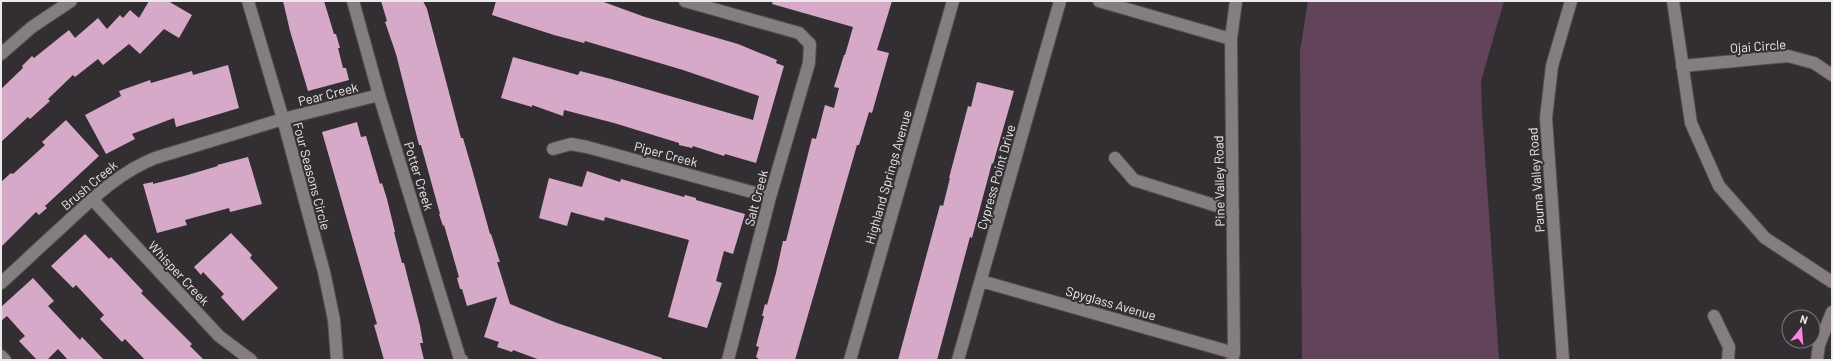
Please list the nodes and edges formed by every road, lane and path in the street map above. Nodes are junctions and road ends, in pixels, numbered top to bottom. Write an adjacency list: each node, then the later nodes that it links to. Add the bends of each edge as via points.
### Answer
1 (71, 1): 13 (street, via 32,28)
2 (248, 1): 17 (street, Four Seasons Circle)
3 (353, 1): 16 (street, Potter Creek)
4 (685, 1): 11 (street)
5 (953, 1): 35 (street, Highland Springs Avenue)
6 (1060, 1): 23 (street, Cypress Point Drive)
7 (1099, 1): 12 (street)
8 (1236, 1): 12 (street, Pine Valley Road)
9 (1571, 1): 37 (street, Pauma Valley Road, via 1552,66 1546,118)
10 (1673, 1): 14 (street)
11 (711, 5): 20 (street, Salt Creek, via 798,33 810,44 809,63)
12 (1231, 39): 22 (street, Pine Valley Road)
13 (1, 54)
14 (1682, 66): 15 (street, Ojai Circle, via 1788,56 1814,63); 24 (street, via 1691,124 1719,186 1765,238)
15 (1832, 75)
16 (379, 95): 17 (street, Pear Creek); 33 (street, Potter Creek)
17 (283, 120): 21 (street, Brush Creek, via 150,160 121,174); 32 (street, Four Seasons Circle, via 324,272 334,320)
18 (553, 149): 20 (street, Piper Creek, via 571,144 587,147)
19 (1115, 158): 22 (street, via 1134,180)
20 (770, 197): 34 (street, Salt Creek)
21 (92, 199): 25 (street, Brush Creek); 31 (street, Whisper Creek, via 219,336)
22 (1233, 210): 29 (street, Pine Valley Road)
23 (981, 281): 29 (street, Spyglass Avenue); 36 (street, Cypress Point Drive)
24 (1832, 282)
25 (1, 283)
26 (1832, 312): 39 (street, via 1819,345)
27 (1714, 316): 38 (street, via 1729,347)
28 (1, 356): 30 (street)
29 (1233, 356)
30 (4, 360)
31 (251, 360)
32 (337, 360)
33 (461, 360)
34 (728, 360)
35 (850, 360)
36 (958, 360)
37 (1563, 360)
38 (1728, 360)
39 (1817, 360)

